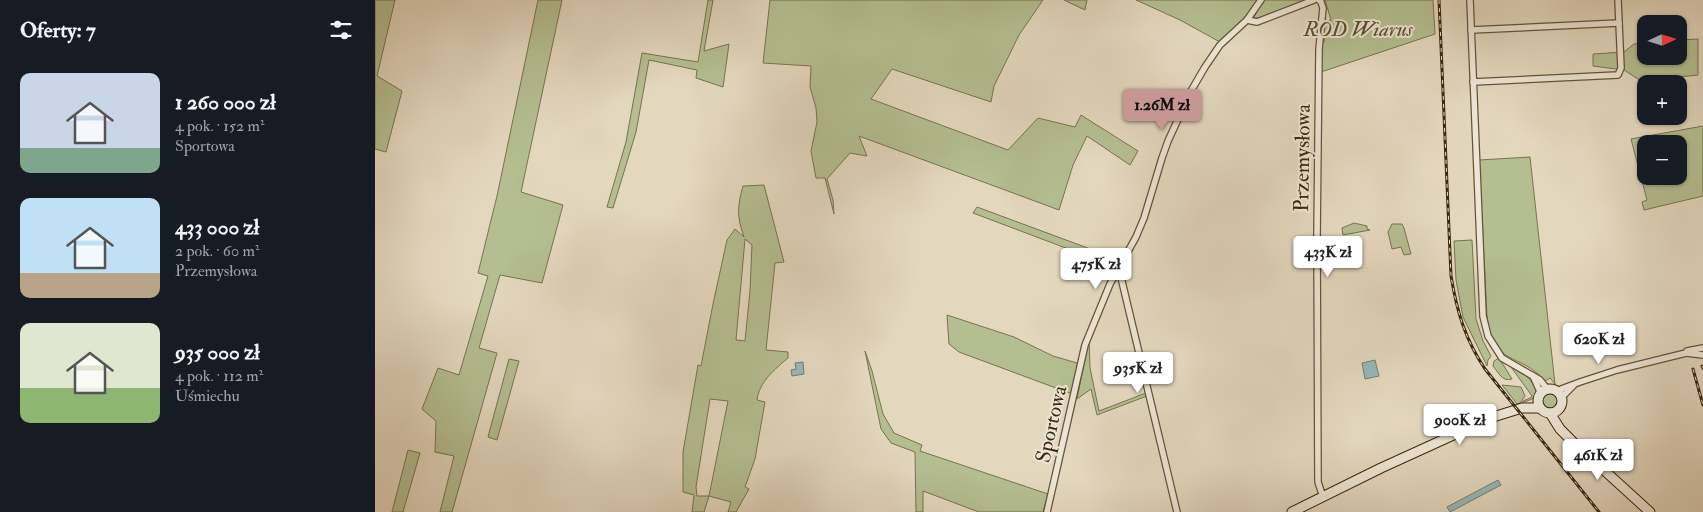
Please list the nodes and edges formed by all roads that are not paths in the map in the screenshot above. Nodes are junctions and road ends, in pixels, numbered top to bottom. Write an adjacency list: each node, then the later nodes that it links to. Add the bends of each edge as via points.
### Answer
1 (1261, 0): 6 (street, Sportowa)
2 (1314, 0): 6 (street, via 1257,22)
3 (1319, 0): 16 (street, Przemysłowa, via 1323,8 1319,49 1317,237 1318,482)
4 (1470, 0): 8 (street)
5 (1619, 0): 7 (street)
6 (1247, 20): 10 (street, Sportowa, via 1220,46 1191,91 1162,158 1144,218)
7 (1619, 23): 8 (street); 9 (street, via 1621,68 1618,75)
8 (1471, 30): 9 (street)
9 (1473, 82): 14 (street, via 1485,326 1502,358 1540,380)
10 (1119, 269): 17 (street, Sportowa, via 1085,345); 18 (street)
11 (1703, 348): 12 (street)
12 (1686, 353): 13 (street); 14 (street, via 1617,370 1574,384)
13 (1703, 355)
14 (1548, 397): 15 (main road, via 1543,410); 15 (main road, via 1561,405); 16 (main road, via 1493,417)
15 (1554, 412): 20 (main road, via 1564,432 1585,454)
16 (1323, 497): 19 (main road)
17 (1047, 512)
18 (1177, 512)
19 (1292, 512)
20 (1651, 512)

